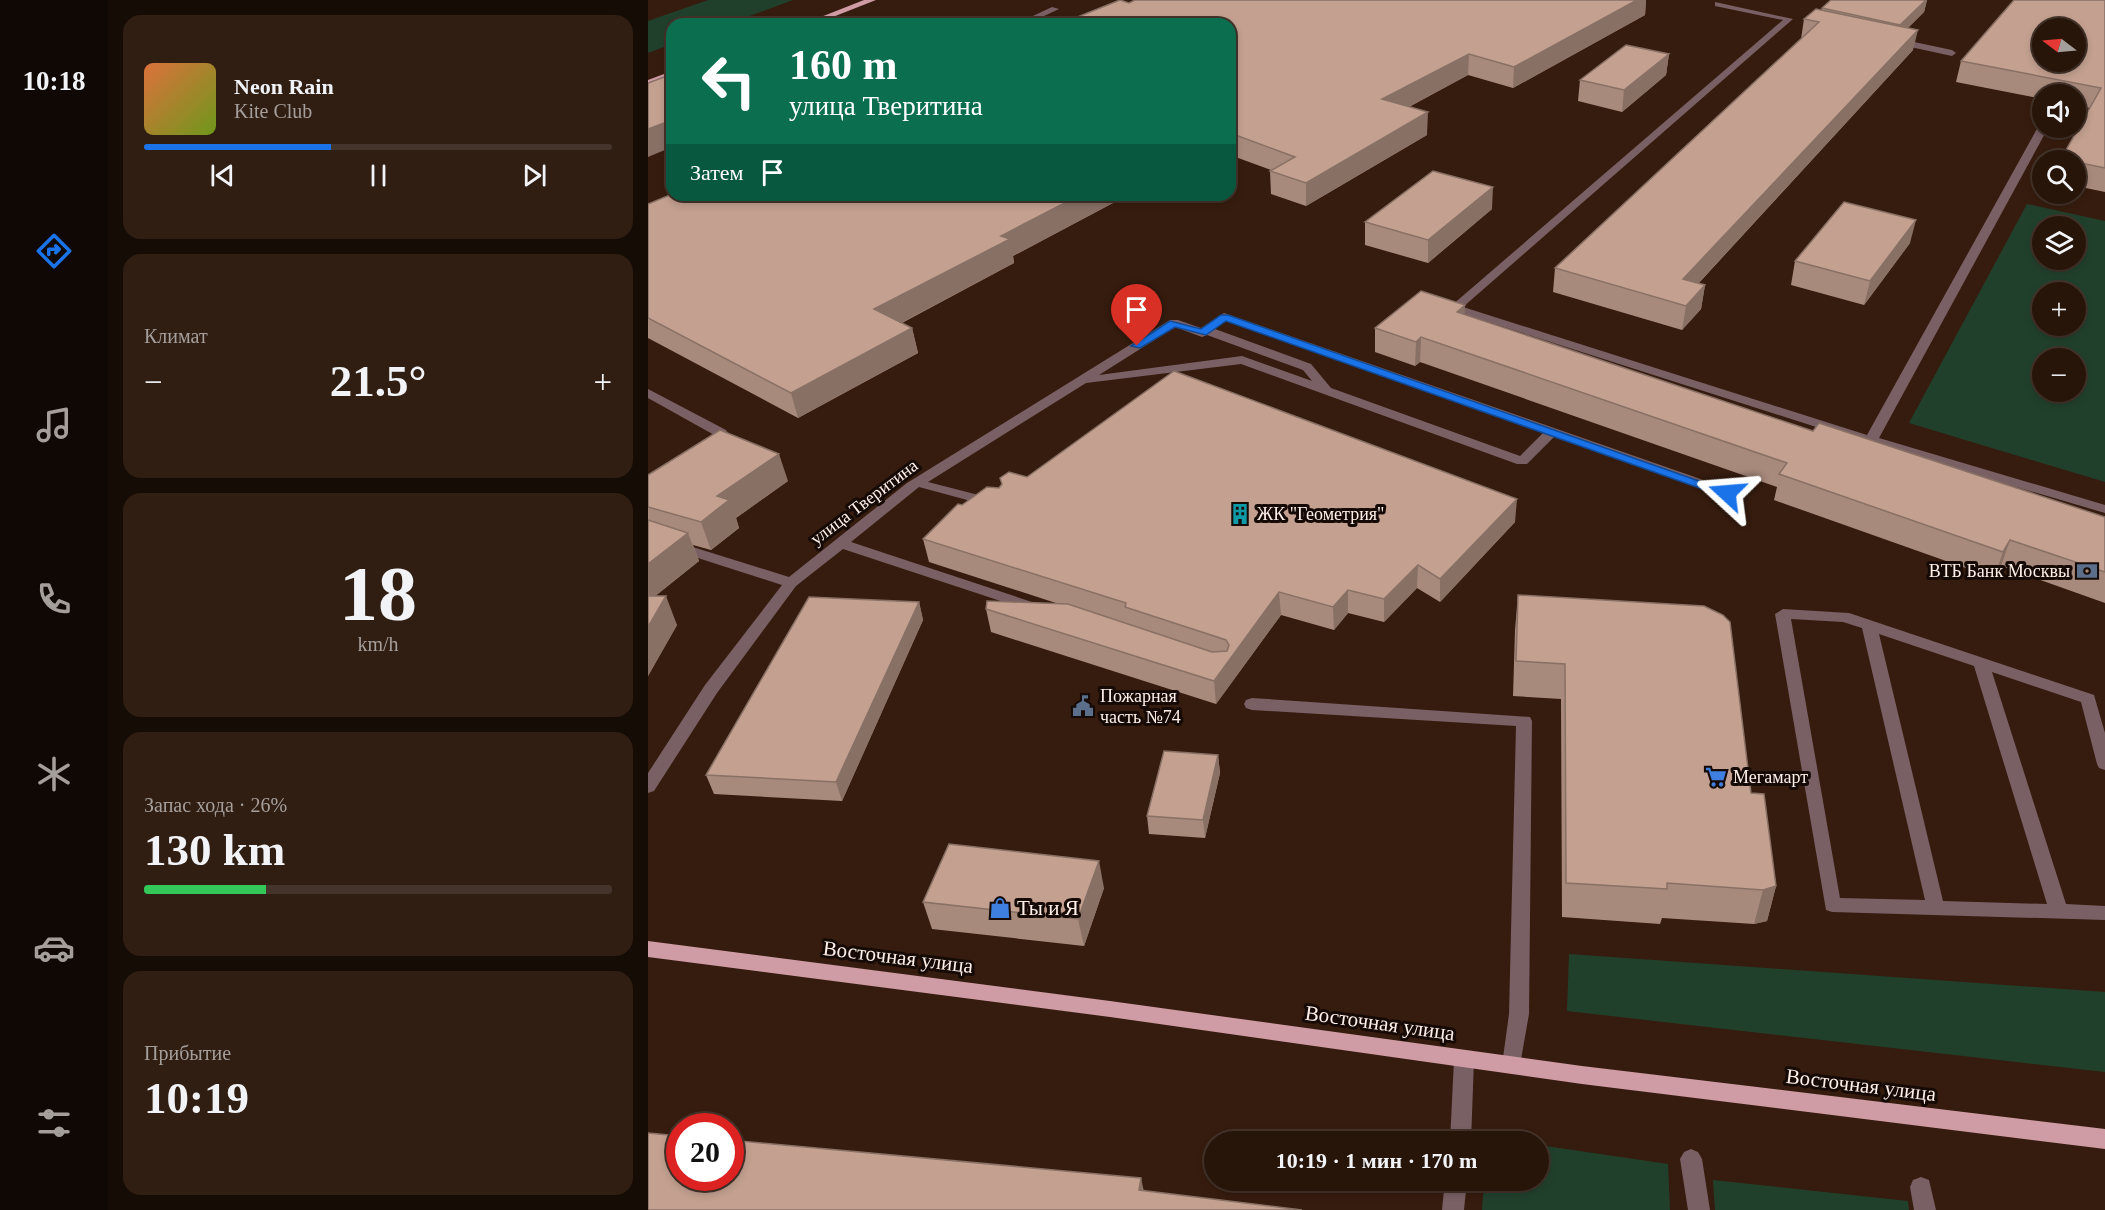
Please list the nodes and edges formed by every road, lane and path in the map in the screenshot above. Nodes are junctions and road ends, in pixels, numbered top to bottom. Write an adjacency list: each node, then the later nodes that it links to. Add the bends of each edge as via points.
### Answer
1 (872, 0): 4 (main road)
2 (1718, 4): 17 (street, via 1795,20 1455,308)
3 (1055, 9): 5 (street)
4 (823, 18)
5 (1034, 18)
6 (1882, 38): 7 (street)
7 (1952, 53)
8 (666, 76): 9 (main road)
9 (648, 83)
10 (2037, 138): 17 (street)
11 (1206, 330): 12 (street, улица Тверитина, via 1202,333 1174,323); 13 (street, via 1307,367); 15 (street, via 1224,317)
12 (1080, 381): 13 (street, via 1242,360); 18 (street, улица Тверитина)
13 (1327, 391): 15 (street, via 1522,461)
14 (648, 393): 16 (street)
15 (1552, 432): 19 (street)
16 (721, 433)
17 (1871, 440): 21 (street)
18 (918, 483): 20 (street); 23 (street, улица Тверитина)
19 (1727, 493)
20 (998, 505)
21 (2105, 509)
22 (648, 537): 24 (street)
23 (840, 543): 24 (street, улица Тверитина); 25 (street)
24 (791, 583): 30 (street, улица Тверитина, via 711,689)
25 (1056, 614)
26 (1869, 626): 27 (street); 31 (street); 31 (street, via 1844,617 1783,614 1832,904)
27 (1981, 663): 29 (street, via 2088,699); 32 (street)
28 (1252, 704): 36 (street, via 1524,721 1518,1014)
29 (2105, 764)
30 (648, 787)
31 (1936, 908): 32 (street)
32 (2059, 912): 33 (street)
33 (2105, 913)
34 (648, 949): 35 (main road, Восточная улица)
35 (1464, 1059): 36 (main road, Восточная улица); 37 (street)
36 (1512, 1065): 38 (main road, Восточная улица)
37 (1461, 1131)
38 (2105, 1139)
39 (1691, 1159): 43 (street)
40 (1921, 1187): 44 (street)
41 (1455, 1191): 42 (street)
42 (1453, 1210)
43 (1699, 1210)
44 (1925, 1210)

